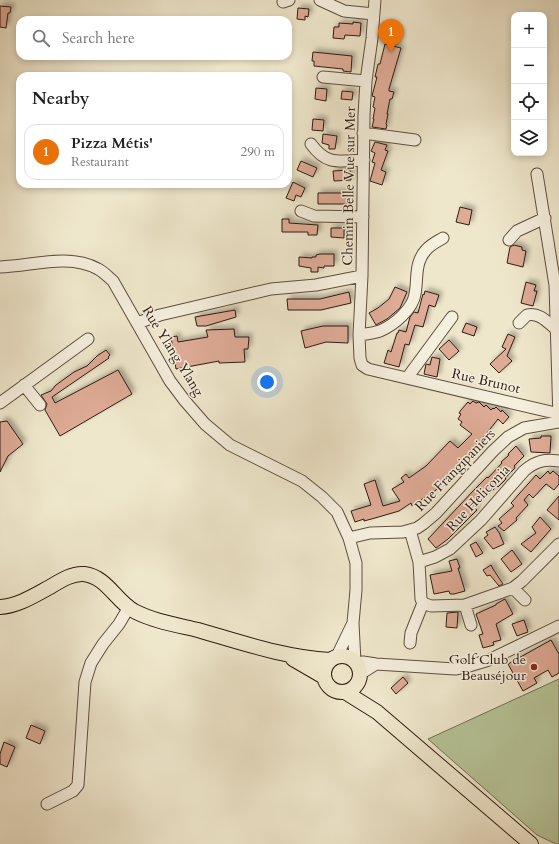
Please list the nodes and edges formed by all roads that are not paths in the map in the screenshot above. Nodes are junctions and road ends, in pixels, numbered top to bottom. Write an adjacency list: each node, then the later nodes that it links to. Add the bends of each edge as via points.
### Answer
1 (320, 0): 3 (street, via 344,10)
2 (375, 0): 3 (street, Chemin Belle Vue sur Mer)
3 (374, 14): 5 (street, Chemin Belle Vue sur Mer)
4 (323, 77): 5 (street)
5 (366, 81): 6 (street, Chemin Belle Vue sur Mer)
6 (363, 133): 7 (street); 9 (street, Chemin Belle Vue sur Mer)
7 (415, 140)
8 (311, 144): 9 (street, via 316,152 328,160)
9 (364, 160): 12 (street, Chemin Belle Vue sur Mer)
10 (537, 174): 13 (street)
11 (300, 212): 12 (street, via 314,216)
12 (363, 217): 17 (street, Chemin Belle Vue sur Mer)
13 (545, 218): 15 (street, via 517,231); 21 (street, via 555,285)
14 (443, 238): 22 (street, via 426,249 422,256 416,274 416,294 407,309 395,322 381,330)
15 (509, 240)
16 (0, 267): 19 (street, Rue Ylang Ylang, via 54,261 85,263 100,270 113,281)
17 (362, 276): 19 (street, via 316,285 271,289 166,313); 22 (street, Chemin Belle Vue sur Mer)
18 (452, 317): 25 (street)
19 (137, 323): 33 (street, Rue Ylang Ylang, via 170,381 205,424 230,445 302,481 337,512)
20 (519, 323): 21 (street, via 527,315 535,314)
21 (557, 330): 29 (street)
22 (359, 335): 24 (street, Chemin Belle Vue sur Mer, via 360,358 362,365)
23 (88, 339): 26 (street)
24 (368, 369): 25 (street, Rue Brunot)
25 (407, 378): 29 (street, Rue Brunot)
26 (24, 385): 27 (street); 28 (street)
27 (0, 403)
28 (40, 405)
29 (559, 414): 30 (street)
30 (559, 422): 32 (street, Rue Frangipaniers, via 524,428 508,437 436,513 423,524)
31 (559, 461): 35 (street, Rue Heliconia, via 540,461 524,470 481,520 450,549)
32 (410, 530): 33 (street, Rue Frangipaniers, via 370,533); 35 (street)
33 (349, 538): 42 (street, Rue Ylang Ylang, via 356,563)
34 (557, 550): 36 (street)
35 (419, 562): 38 (street)
36 (513, 588): 37 (street); 39 (street)
37 (525, 600)
38 (423, 603): 39 (street, via 431,606); 45 (street)
39 (465, 605): 43 (street)
40 (0, 607): 41 (main road, via 28,599 66,578 83,574 103,581)
41 (130, 607): 46 (main road, via 157,619); 52 (street, via 91,663 85,682 78,785 73,791)
42 (353, 623): 47 (street); 48 (street)
43 (471, 624)
44 (559, 626): 48 (street, via 489,660 466,667 456,669 376,664)
45 (410, 643)
46 (268, 649): 47 (main road, via 315,659); 49 (main road, via 295,659)
47 (334, 658): 48 (main road, via 346,656); 49 (main road, via 324,668)
48 (357, 669): 50 (main road, via 354,687); 51 (main road)
49 (324, 677): 50 (main road, via 329,687)
50 (345, 692): 51 (main road)
51 (377, 712): 53 (main road)
52 (47, 804)
53 (531, 844)

